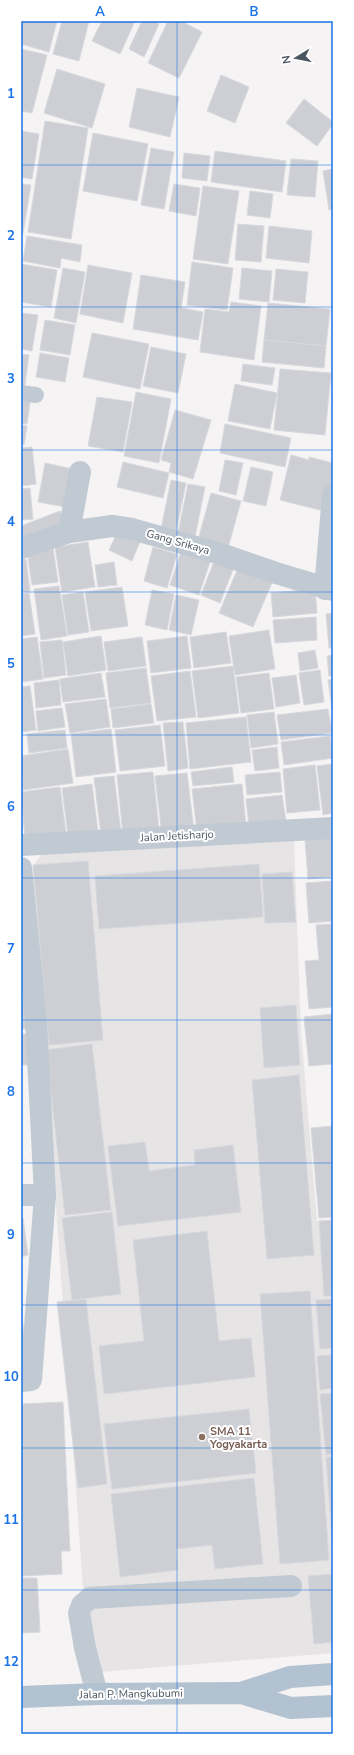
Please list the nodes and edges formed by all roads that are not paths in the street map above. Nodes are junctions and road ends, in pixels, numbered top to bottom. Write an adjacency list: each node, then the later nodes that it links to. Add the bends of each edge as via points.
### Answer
1 (80, 472): 3 (street)
2 (333, 495): 5 (street)
3 (69, 532): 4 (street, Gang Srikaya); 5 (street, Gang Srikaya, via 112,526 132,529 221,554)
4 (21, 548)
5 (329, 589)
6 (333, 828): 7 (street, Jalan Jetisharjo)
7 (21, 845)
8 (21, 868): 10 (street, via 36,1020)
9 (21, 1195): 10 (street)
10 (46, 1195): 11 (street)
11 (26, 1380)
12 (291, 1586): 15 (street, via 90,1598 82,1604 80,1614 85,1648)
13 (333, 1674): 14 (main road, Jalan P. Mangkubumi, via 290,1677)
14 (241, 1693): 15 (main road, Jalan P. Mangkubumi); 17 (main road, Jalan P. Mangkubumi, via 291,1708)
15 (97, 1694): 16 (main road, Jalan P. Mangkubumi)
16 (21, 1697)
17 (333, 1706)

